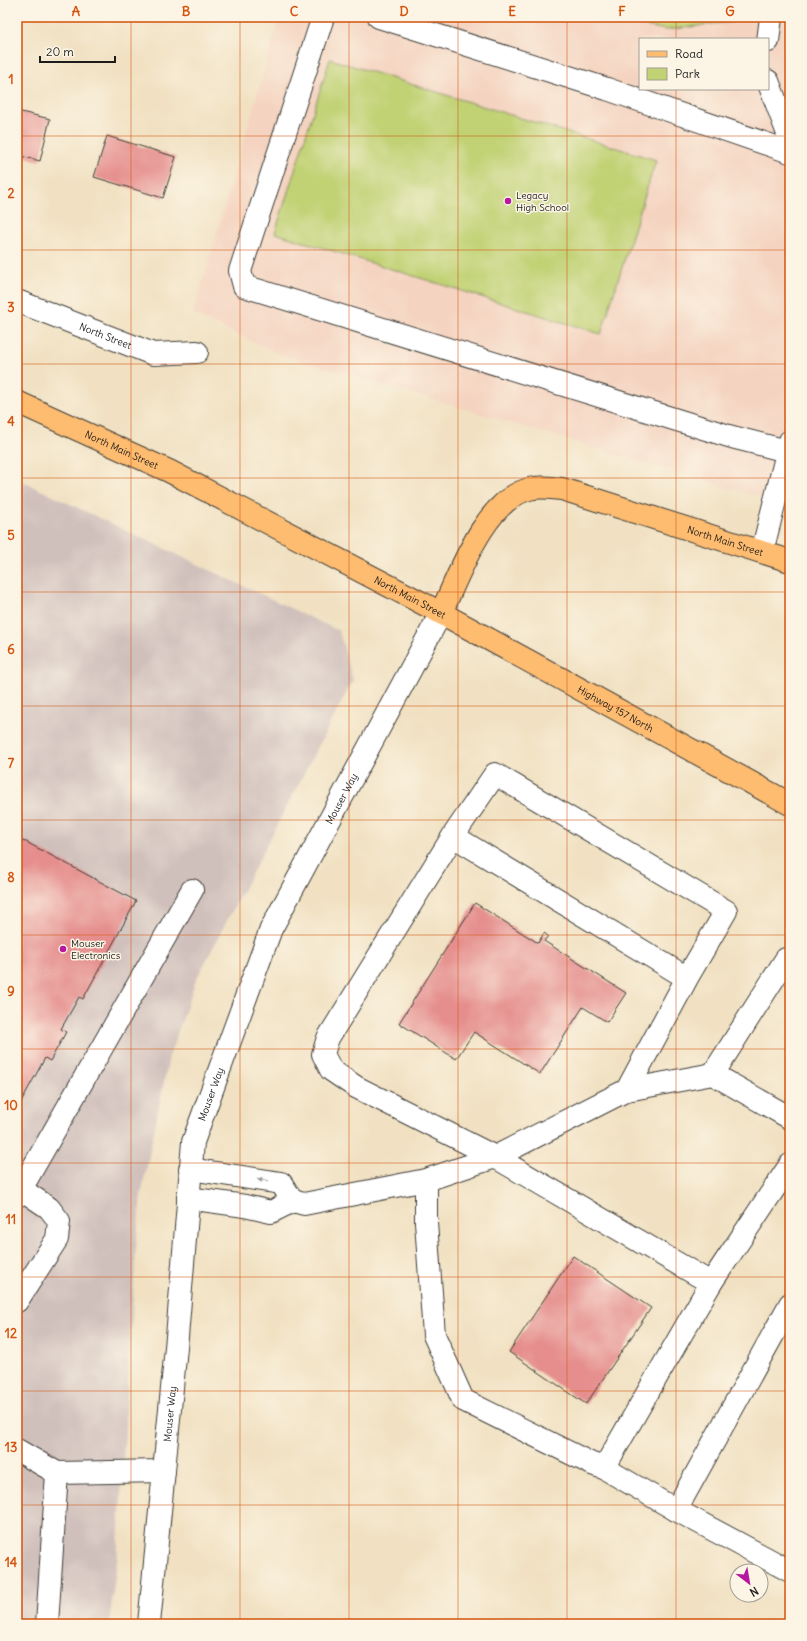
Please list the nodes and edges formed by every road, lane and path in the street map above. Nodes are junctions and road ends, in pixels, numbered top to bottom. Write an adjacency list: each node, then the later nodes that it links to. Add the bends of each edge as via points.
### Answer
1 (323, 17): 11 (street, via 240,271 244,286 732,437)
2 (379, 17): 7 (street, via 607,89)
3 (771, 17): 4 (street)
4 (768, 38)
5 (769, 83): 6 (street)
6 (790, 139)
7 (790, 152)
8 (17, 301): 9 (street, North Street, via 153,354)
9 (197, 352)
10 (17, 402): 14 (main road, North Main Street, via 168,472)
11 (788, 446): 12 (street)
12 (762, 552): 13 (main road, North Main Street); 14 (main road, North Main Street, via 562,489 544,487 528,490 508,501 487,522)
13 (790, 561)
14 (441, 613): 15 (main road, Highway 157 North); 25 (street, Mouser Way, via 271,929 193,1142)
15 (790, 804)
16 (453, 836): 19 (street); 19 (street, via 494,774 726,911); 23 (street, via 328,1038 323,1054 331,1070 356,1087)
17 (192, 890): 27 (street)
18 (790, 962): 20 (street, via 786,959)
19 (687, 978): 21 (street)
20 (712, 1074): 21 (street); 22 (street)
21 (627, 1090): 23 (street)
22 (790, 1118)
23 (495, 1157): 26 (street); 30 (street)
24 (790, 1165): 30 (street)
25 (190, 1169): 28 (street, Mouser Way); 29 (street, one-way to 25, via 281,1183)
26 (426, 1180): 29 (street, via 304,1204); 34 (street, via 426,1222 434,1335 463,1400)
27 (19, 1192): 31 (street, via 49,1208 59,1221 57,1238)
28 (188, 1198): 29 (street, via 271,1212); 35 (street, Mouser Way)
29 (293, 1201)
30 (710, 1283): 34 (street)
31 (17, 1301)
32 (790, 1304): 37 (street)
33 (17, 1450): 36 (street)
34 (604, 1468): 37 (street)
35 (164, 1471): 36 (street); 40 (street, Mouser Way)
36 (57, 1473): 39 (street)
37 (676, 1510): 38 (street)
38 (790, 1571)
39 (46, 1624)
40 (149, 1624)

